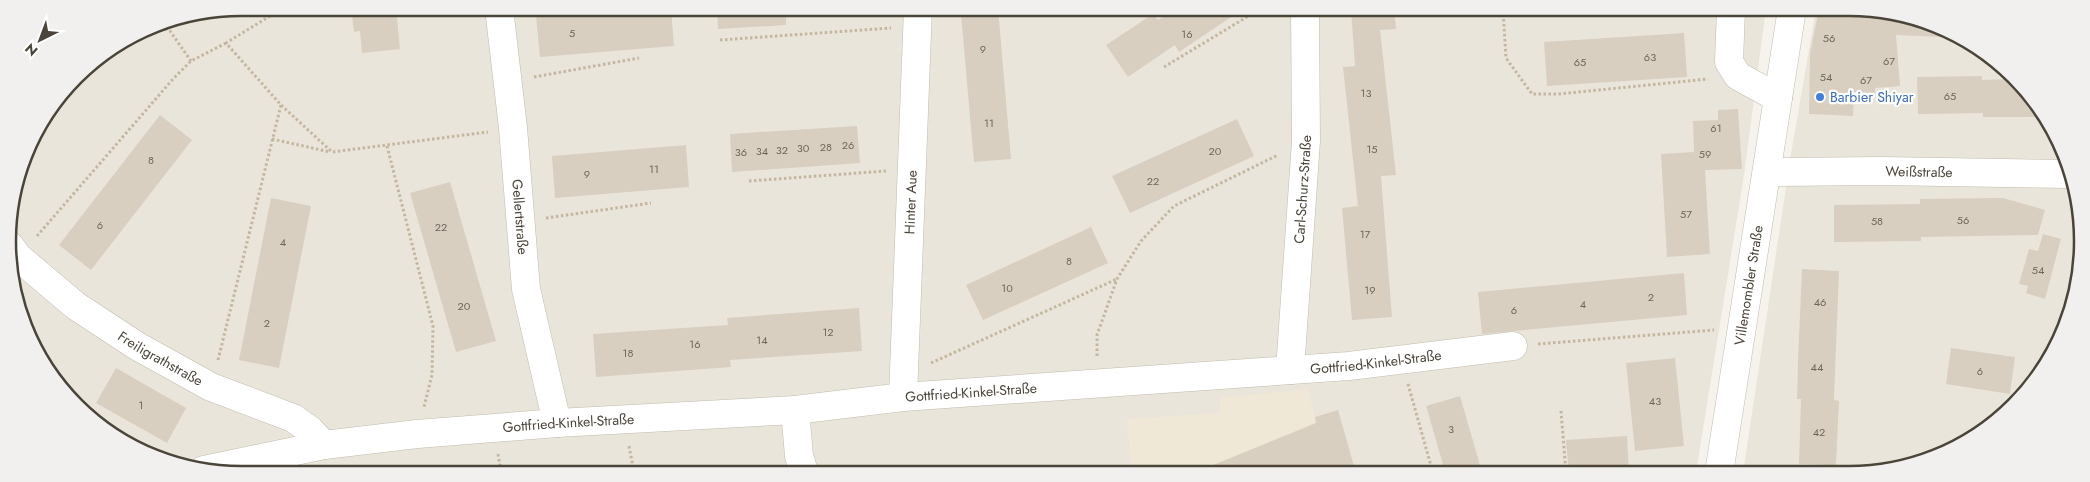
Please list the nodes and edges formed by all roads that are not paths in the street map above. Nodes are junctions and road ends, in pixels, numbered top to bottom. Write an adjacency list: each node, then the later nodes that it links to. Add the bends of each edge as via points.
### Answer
1 (500, 16): 14 (street, Gellertstraße, via 526,289)
2 (1305, 16): 11 (street, Carl-Schurz-Straße, via 1306,141)
3 (1731, 16): 6 (street, via 1729,62 1738,76)
4 (1791, 16): 6 (street, Villemombler Straße)
5 (917, 18): 12 (street, Hinter Aue)
6 (1778, 98): 7 (street, Villemombler Straße)
7 (1767, 172): 8 (street, Weißstraße); 18 (street, Villemombler Straße)
8 (2063, 174)
9 (17, 255): 15 (street, Freiligrathstraße, via 76,306 137,346 211,387 293,418)
10 (1512, 346): 11 (street, Gottfried-Kinkel-Straße)
11 (1290, 370): 12 (street, Gottfried-Kinkel-Straße, via 1098,384)
12 (903, 386): 13 (street, Gottfried-Kinkel-Straße)
13 (794, 410): 14 (street, Gottfried-Kinkel-Straße); 17 (street)
14 (557, 423): 15 (street, Gottfried-Kinkel-Straße)
15 (324, 445): 16 (street, Gottfried-Kinkel-Straße)
16 (228, 465)
17 (802, 466)
18 (1720, 466)

